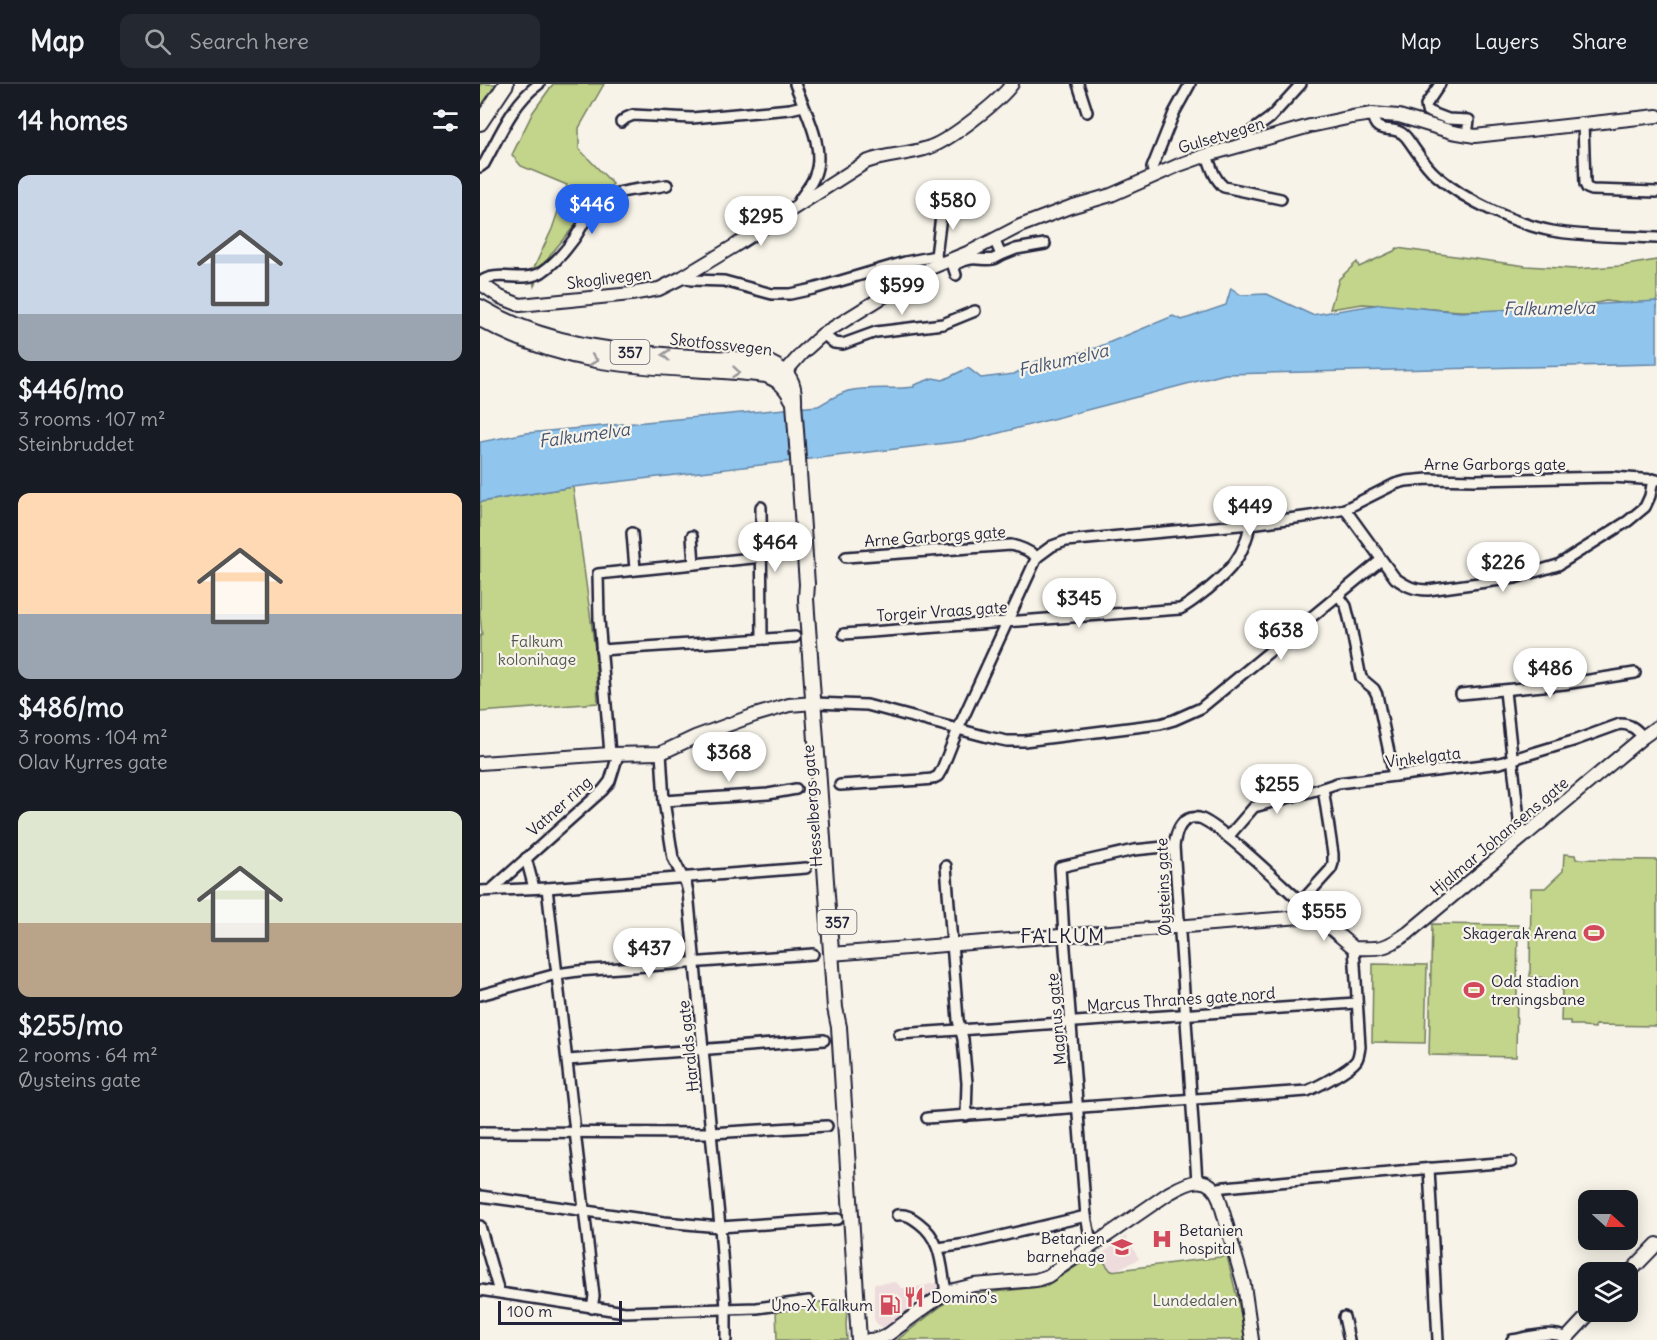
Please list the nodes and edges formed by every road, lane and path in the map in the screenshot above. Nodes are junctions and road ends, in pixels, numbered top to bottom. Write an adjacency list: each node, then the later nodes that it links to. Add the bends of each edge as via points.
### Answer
1 (506, 84): 15 (main road)
2 (539, 84): 20 (street, via 518,106)
3 (795, 84): 10 (street)
4 (1012, 84): 5 (street, Skoglivegen); 26 (street, Skoglivegen, via 973,120 941,142 866,162)
5 (1021, 84)
6 (1078, 84): 11 (street)
7 (1190, 84): 21 (street, via 1152,168)
8 (1301, 84): 18 (street, via 1270,118 1248,134)
9 (1440, 84): 17 (street, via 1426,105 1427,111 1468,120)
10 (803, 106): 14 (street, via 692,118 633,115); 26 (street, via 819,155 811,185)
11 (1087, 112)
12 (1372, 114): 17 (street, Gulsetvegen, via 1399,116); 18 (street, Gulsetvegen); 27 (street, via 1376,127 1402,134 1430,170 1491,210 1556,231)
13 (1657, 116): 16 (street, Gulsetvegen)
14 (621, 122)
15 (480, 123)
16 (1583, 123): 17 (street, Gulsetvegen); 23 (street, via 1587,188)
17 (1467, 135)
18 (1246, 143): 19 (street, Gulsetvegen)
19 (1207, 155): 21 (street, Gulsetvegen); 24 (street, via 1224,187)
20 (480, 168)
21 (1155, 176): 28 (street, Gulsetvegen)
22 (667, 185): 34 (street, via 606,197 589,212 562,254 542,272 523,278 494,276)
23 (1657, 192)
24 (1281, 199)
25 (944, 200): 31 (street)
26 (797, 207): 33 (street, Skoglivegen)
27 (1657, 238)
28 (993, 239): 30 (street); 31 (street, Gulsetvegen, via 972,251)
29 (1045, 244): 30 (street)
30 (1001, 255): 32 (street, via 990,261 959,263 953,266)
31 (937, 260): 33 (street, via 905,262 790,294); 38 (street, Gulsetvegen)
32 (956, 275)
33 (683, 277): 34 (street, Skoglivegen, via 650,291 527,305 507,301)
34 (480, 283)
35 (480, 306): 39 (main road, Skotfossvegen / 357, one-way to 35, via 779,367 764,362 580,345 531,331)
36 (975, 311): 38 (street, via 943,324 876,332 843,344 834,343)
37 (480, 319): 39 (main road, Skotfossvegen / 357, one-way to 39, via 525,340 581,357 622,364)
38 (823, 334): 39 (street, Gulsetvegen)
39 (781, 376): 61 (main road, Hesselbergs gate / 357, via 792,384 795,393 806,598)
40 (1655, 479): 42 (street, Arne Garborgs gate, via 1428,478 1395,484); 49 (street, via 1644,507 1628,521 1571,558 1541,571 1414,590 1395,578)
41 (761, 507): 46 (street)
42 (1344, 509): 43 (street, Arne Garborgs gate); 49 (street)
43 (1250, 524): 48 (street, Arne Garborgs gate, via 1066,541); 53 (street, Torgeir Vraas gate, via 1248,538 1233,567 1180,609)
44 (632, 533): 51 (street)
45 (692, 536): 50 (street)
46 (762, 557): 50 (street); 56 (street)
47 (846, 557): 48 (street, Arne Garborgs gate, via 1011,545)
48 (1036, 557): 53 (street)
49 (1381, 560): 52 (street)
50 (698, 564): 51 (street)
51 (635, 569): 57 (street, via 598,574)
52 (1339, 596): 63 (street, via 1201,708 1174,720 1024,741); 69 (street, via 1346,606 1361,678 1377,695)
53 (1007, 621): 54 (street, Torgeir Vraas gate); 63 (street)
54 (844, 634)
55 (795, 637): 56 (street)
56 (762, 639): 57 (street)
57 (601, 650): 66 (street)
58 (1635, 673): 59 (street)
59 (1505, 691): 60 (street); 67 (street)
60 (1461, 694)
61 (818, 703): 63 (street, via 867,705); 65 (street, via 789,705 755,715); 92 (main road, Hesselbergs gate / 357)
62 (1657, 728): 64 (street, Hjalmar Johansens gate)
63 (957, 729): 70 (street, via 942,769 932,779)
64 (1643, 737): 67 (street, Vinkelgata, via 1628,724 1620,724); 75 (street, Hjalmar Johansens gate)
65 (661, 753): 66 (street); 73 (street, Haralds gate)
66 (614, 755): 68 (street); 77 (street, Vatner ring, via 610,781 603,790)
67 (1512, 760): 69 (street, Vinkelgata); 75 (street)
68 (480, 763)
69 (1394, 776): 71 (street, Vinkelgata)
70 (840, 785)
71 (1323, 788): 74 (street, Vinkelgata, via 1254,807); 85 (street, via 1333,863)
72 (796, 789): 73 (street)
73 (664, 801): 80 (street, Haralds gate, via 672,858)
74 (1228, 837): 76 (street, Øysteins gate, via 1209,823 1192,818 1177,828); 85 (street, Øysteins gate)
75 (1521, 838): 90 (street, Hjalmar Johansens gate, via 1389,946)
76 (1174, 846): 87 (street, Øysteins gate); 88 (street, Magnus gate, via 1134,850 1060,867)
77 (526, 858): 81 (street); 83 (street, Vatner ring)
78 (946, 866): 89 (street)
79 (806, 868): 80 (street)
80 (682, 877): 82 (street); 93 (street, Haralds gate, via 688,892)
81 (534, 888): 82 (street); 83 (street)
82 (547, 888): 94 (street)
83 (491, 890): 84 (street)
84 (480, 891)
85 (1300, 902): 86 (street)
86 (1301, 917): 87 (street); 90 (street, via 1322,921)
87 (1181, 927): 88 (street); 97 (street, Øysteins gate)
88 (1064, 936): 89 (street); 98 (street, Magnus gate)
89 (952, 944): 92 (street); 99 (street)
90 (1354, 948): 96 (street)
91 (813, 954): 93 (street)
92 (835, 954): 116 (main road, Hesselbergs gate / 357, via 835,1008)
93 (694, 963): 94 (street); 102 (street, Haralds gate)
94 (557, 974): 95 (street); 103 (street)
95 (480, 995)
96 (1356, 1003): 97 (street, Marcus Thranes gate nord); 104 (street, via 1358,1059 1317,1087)
97 (1186, 1014): 98 (street, Marcus Thranes gate nord); 104 (street, Øysteins gate)
98 (1071, 1021): 99 (street, Marcus Thranes gate nord); 105 (street, Magnus gate)
99 (960, 1030): 100 (street, Marcus Thranes gate nord); 106 (street, via 967,1083)
100 (899, 1034)
101 (824, 1040): 102 (street)
102 (703, 1050): 103 (street); 111 (street, Haralds gate)
103 (568, 1060): 110 (street)
104 (1192, 1100): 105 (street); 114 (street, Øysteins gate)
105 (1078, 1107): 106 (street); 120 (street, Magnus gate)
106 (966, 1116): 107 (street)
107 (927, 1118)
108 (827, 1126): 111 (street)
109 (480, 1132): 110 (street)
110 (575, 1133): 111 (street); 118 (street)
111 (711, 1133): 123 (street, Haralds gate)
112 (1510, 1162): 113 (street)
113 (1429, 1168): 115 (street); 142 (street)
114 (1197, 1181): 115 (street); 125 (street, via 1169,1193)
115 (1214, 1189): 140 (street, via 1244,1285)
116 (850, 1193): 138 (main road, Hesselbergs gate / 357); 139 (main road, Hesselbergs gate / 357, via 864,1273)
117 (480, 1197): 118 (street)
118 (584, 1211): 123 (street); 132 (street)
119 (897, 1215): 126 (street, via 909,1216 927,1229)
120 (1086, 1216): 125 (street, Magnus gate); 126 (street)
121 (838, 1219): 123 (street)
122 (480, 1226): 129 (street)
123 (720, 1227): 133 (street, Haralds gate)
124 (1657, 1244): 127 (street)
125 (1092, 1247): 130 (street, via 1036,1280 974,1285)
126 (938, 1248): 130 (street)
127 (1638, 1264)
128 (480, 1290): 129 (street)
129 (500, 1292): 132 (street)
130 (945, 1292): 139 (street, via 889,1334)
131 (809, 1301): 133 (street)
132 (592, 1308): 133 (street, via 625,1312)
133 (726, 1308): 137 (street, Haralds gate)
134 (1344, 1317): 141 (street)
135 (1581, 1322): 136 (street)
136 (1565, 1339): 143 (street, via 1551,1334)
137 (726, 1340)
138 (860, 1340)
139 (869, 1340)
140 (1252, 1340)
141 (1349, 1340)
142 (1438, 1340)
143 (1512, 1340)

